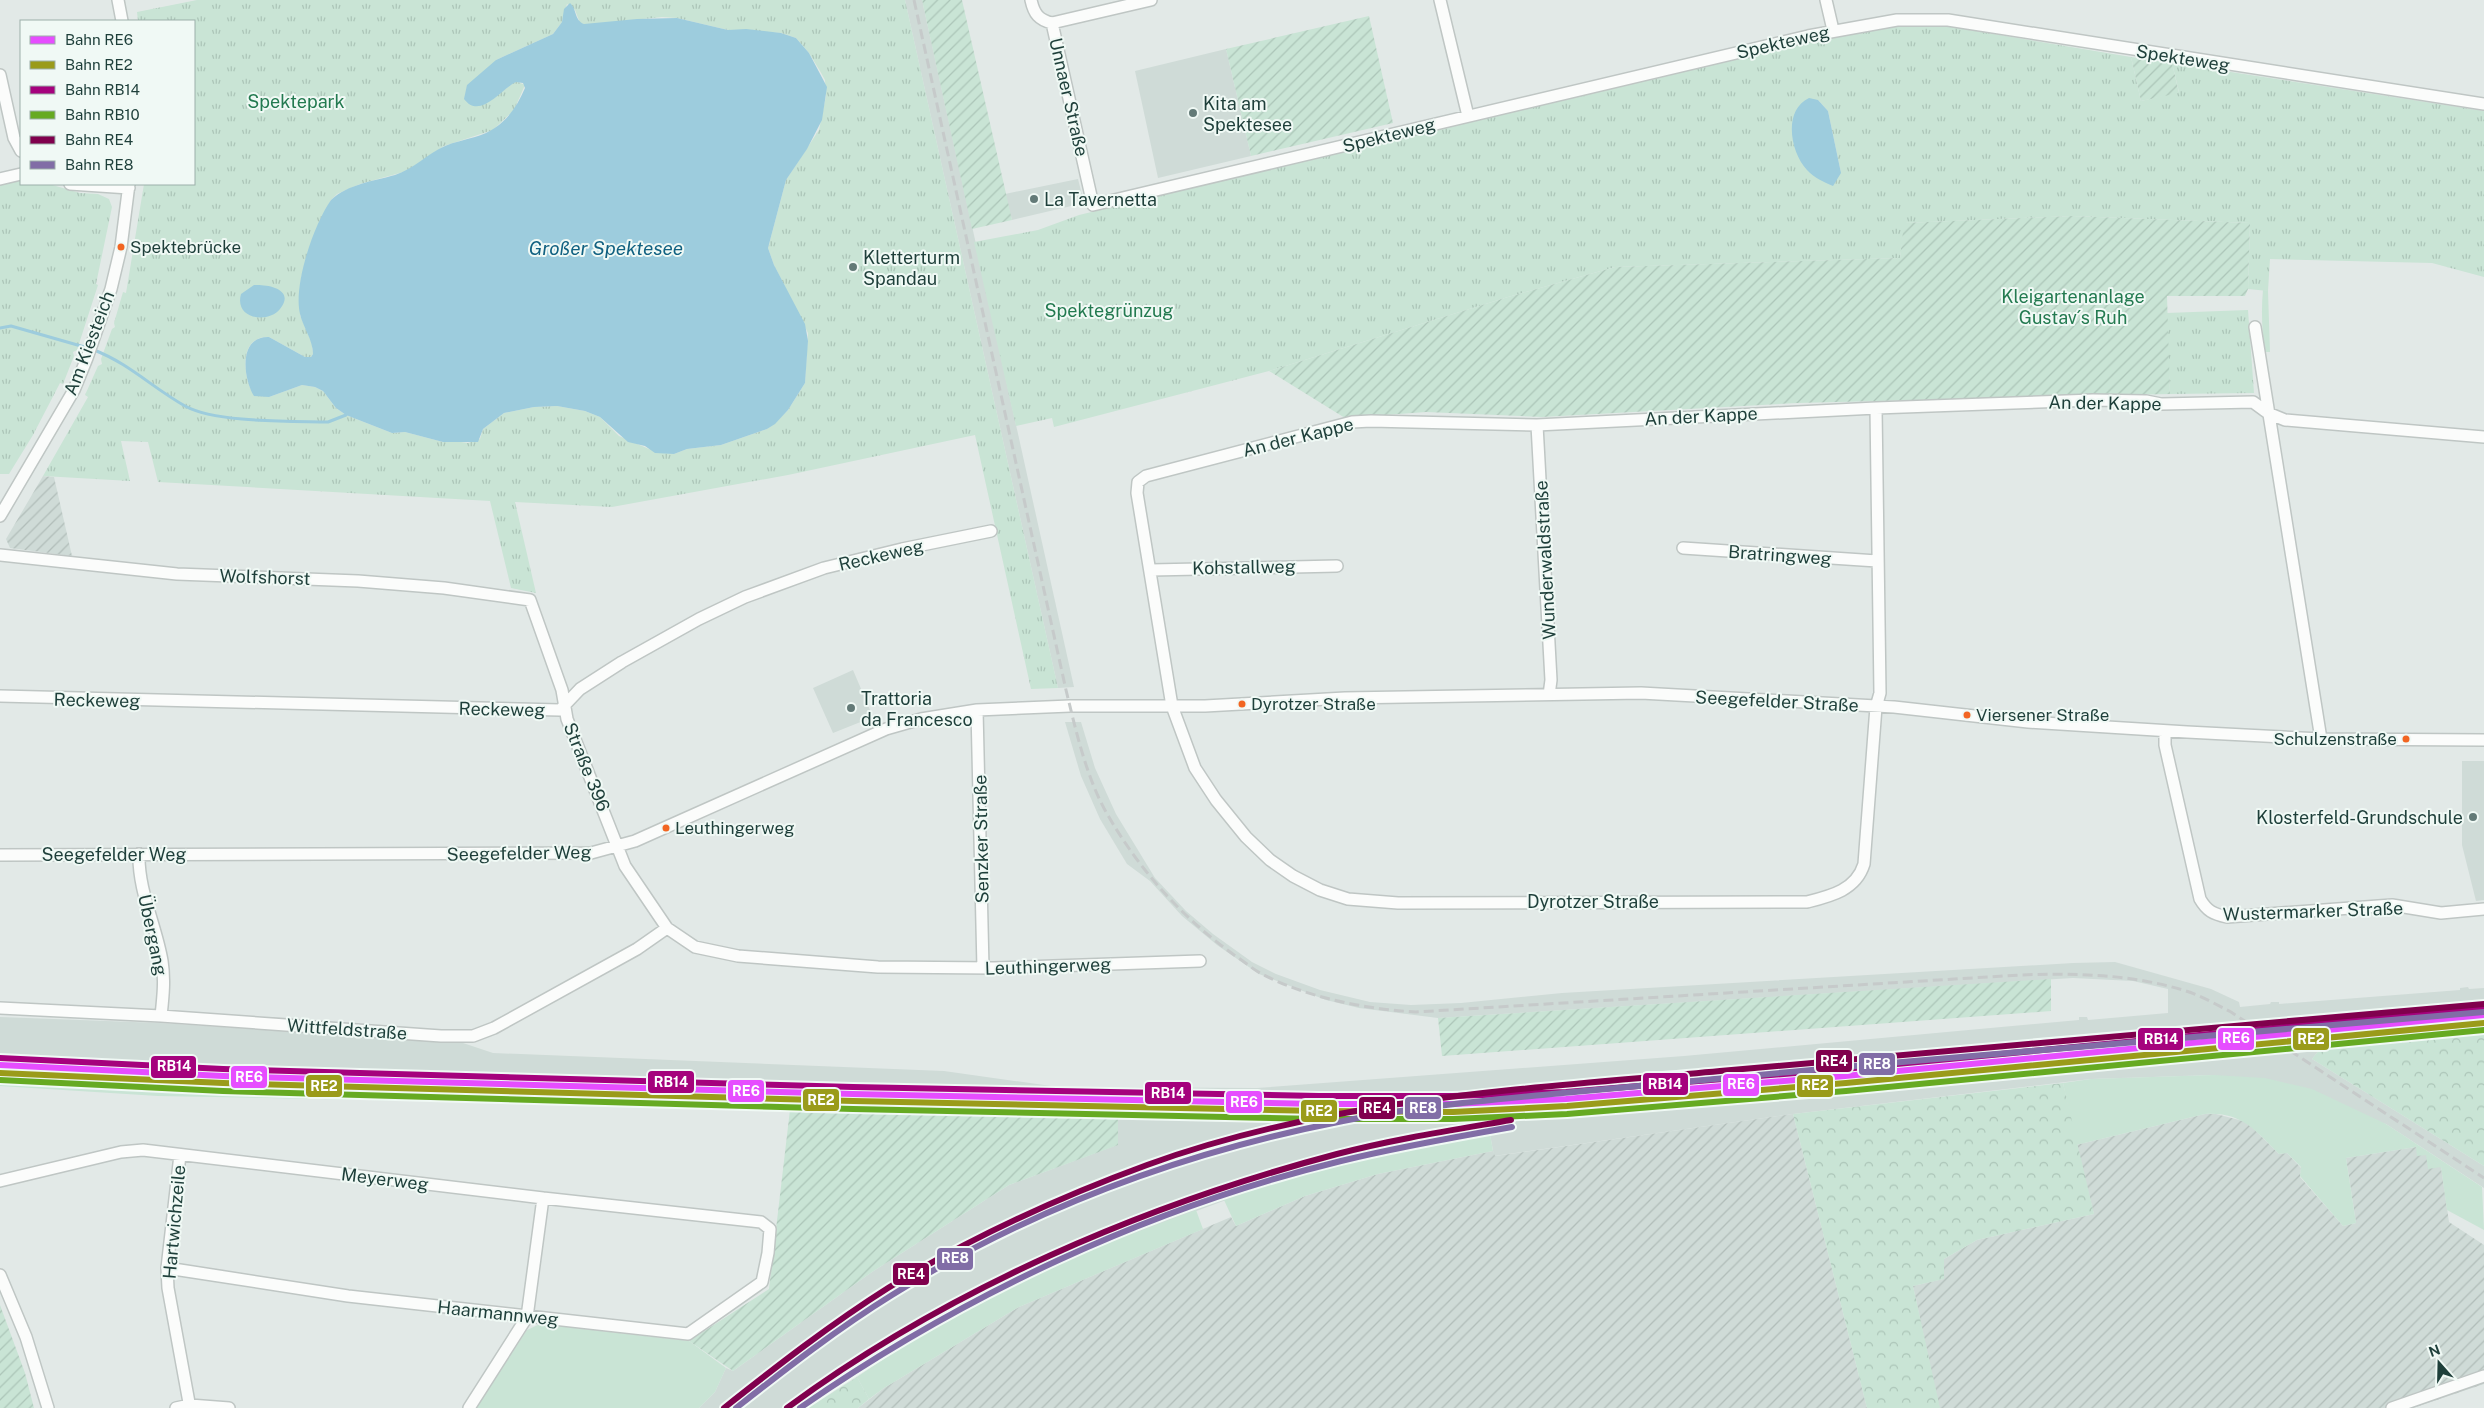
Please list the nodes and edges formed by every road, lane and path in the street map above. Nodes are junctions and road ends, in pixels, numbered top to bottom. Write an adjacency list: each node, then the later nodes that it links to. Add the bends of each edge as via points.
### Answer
1 (118, 0): 6 (street)
2 (1031, 0): 7 (street, Unnaer Straße, via 1033,10 1041,20)
3 (1151, 0): 7 (street)
4 (1440, 0): 11 (street)
5 (1826, 0): 8 (street)
6 (122, 20)
7 (1052, 23): 17 (street, Unnaer Straße)
8 (1833, 30): 10 (street, Spekteweg, via 1897,20 1948,20); 11 (street, Spekteweg)
9 (0, 75): 12 (street, via 14,138)
10 (2484, 104)
11 (1468, 116): 17 (street, Spekteweg)
12 (20, 149)
13 (20, 174): 14 (street)
14 (0, 179)
15 (100, 185): 16 (street)
16 (129, 186): 24 (street, Am Kiesteich, via 111,289 74,390)
17 (1093, 204)
18 (2255, 327): 20 (street)
19 (1876, 408): 20 (street, An der Kappe, via 2093,400 2161,404 2253,402); 21 (street, An der Kappe); 28 (street)
20 (2268, 413): 22 (street, An der Kappe, via 2285,420); 40 (street)
21 (1537, 425): 23 (street, An der Kappe, via 1352,422 1146,476); 32 (street, Wunderwaldstraße, via 1551,680)
22 (2484, 437)
23 (1138, 482): 30 (street, Dyrotzer Straße, via 1137,494)
24 (0, 516)
25 (991, 531): 36 (street, Reckeweg, via 824,568 745,597 622,662 580,689)
26 (1683, 548): 28 (street, Bratringweg)
27 (0, 555): 31 (street, Wolfshorst, via 176,574 358,581 444,588)
28 (1877, 561): 37 (street, via 1880,693)
29 (1337, 566): 30 (street, Kohstallweg)
30 (1151, 570): 35 (street, Dyrotzer Straße)
31 (530, 600): 36 (street, Straße 396, via 562,690)
32 (1549, 695): 35 (street, Seegefelder Straße, via 1345,698); 37 (street, Seegefelder Straße, via 1648,694)
33 (0, 696): 36 (street, Reckeweg, via 556,711)
34 (1070, 706): 35 (street, Seegefelder Straße); 38 (street, Seegefelder Weg)
35 (1172, 706): 37 (street, Dyrotzer Straße, via 1195,768 1240,829 1270,860 1311,885 1348,899 1398,903 1807,902 1844,891 1855,881 1864,864)
36 (564, 707): 42 (street, Straße 396)
37 (1876, 707): 39 (street, Seegefelder Straße)
38 (977, 710): 42 (street, Seegefelder Weg, via 921,719 874,734); 48 (street, Senzker Straße)
39 (2165, 731): 40 (street, Seegefelder Straße); 45 (street, Wustermarker Straße, via 2167,753 2200,899 2213,914 2226,917 2392,905 2441,913)
40 (2321, 738): 41 (street, Seegefelder Straße)
41 (2484, 740)
42 (619, 847): 43 (street, Seegefelder Weg, via 577,854); 46 (street, Leuthingerweg, via 626,866)
43 (138, 854): 44 (street, Seegefelder Weg); 50 (street, Übergang, via 138,866 161,959 164,987)
44 (0, 855)
45 (2484, 909)
46 (667, 928): 48 (street, Leuthingerweg, via 695,947 738,956 878,967); 50 (street, Wittfeldstraße, via 636,949 494,1028 473,1036 432,1036)
47 (1200, 961): 48 (street, Leuthingerweg)
48 (984, 968)
49 (0, 1008): 50 (street, Wittfeldstraße)
50 (161, 1016)
51 (180, 1155): 52 (street, Meyerweg, via 143,1150 121,1152); 53 (street, Meyerweg); 55 (street, Hartwichzeile)
52 (0, 1181)
53 (543, 1198): 54 (street, Meyerweg, via 761,1222); 57 (street)
54 (770, 1229): 57 (street, Haarmannweg, via 762,1282 688,1334)
55 (167, 1268): 57 (street, Haarmannweg, via 348,1296); 59 (street, Hartwichzeile)
56 (0, 1275): 60 (street, via 26,1337)
57 (527, 1317): 63 (street)
58 (2484, 1376): 64 (street)
59 (190, 1407): 61 (street); 62 (street)
60 (48, 1408)
61 (176, 1408)
62 (229, 1408)
63 (470, 1408)
64 (2392, 1408)

